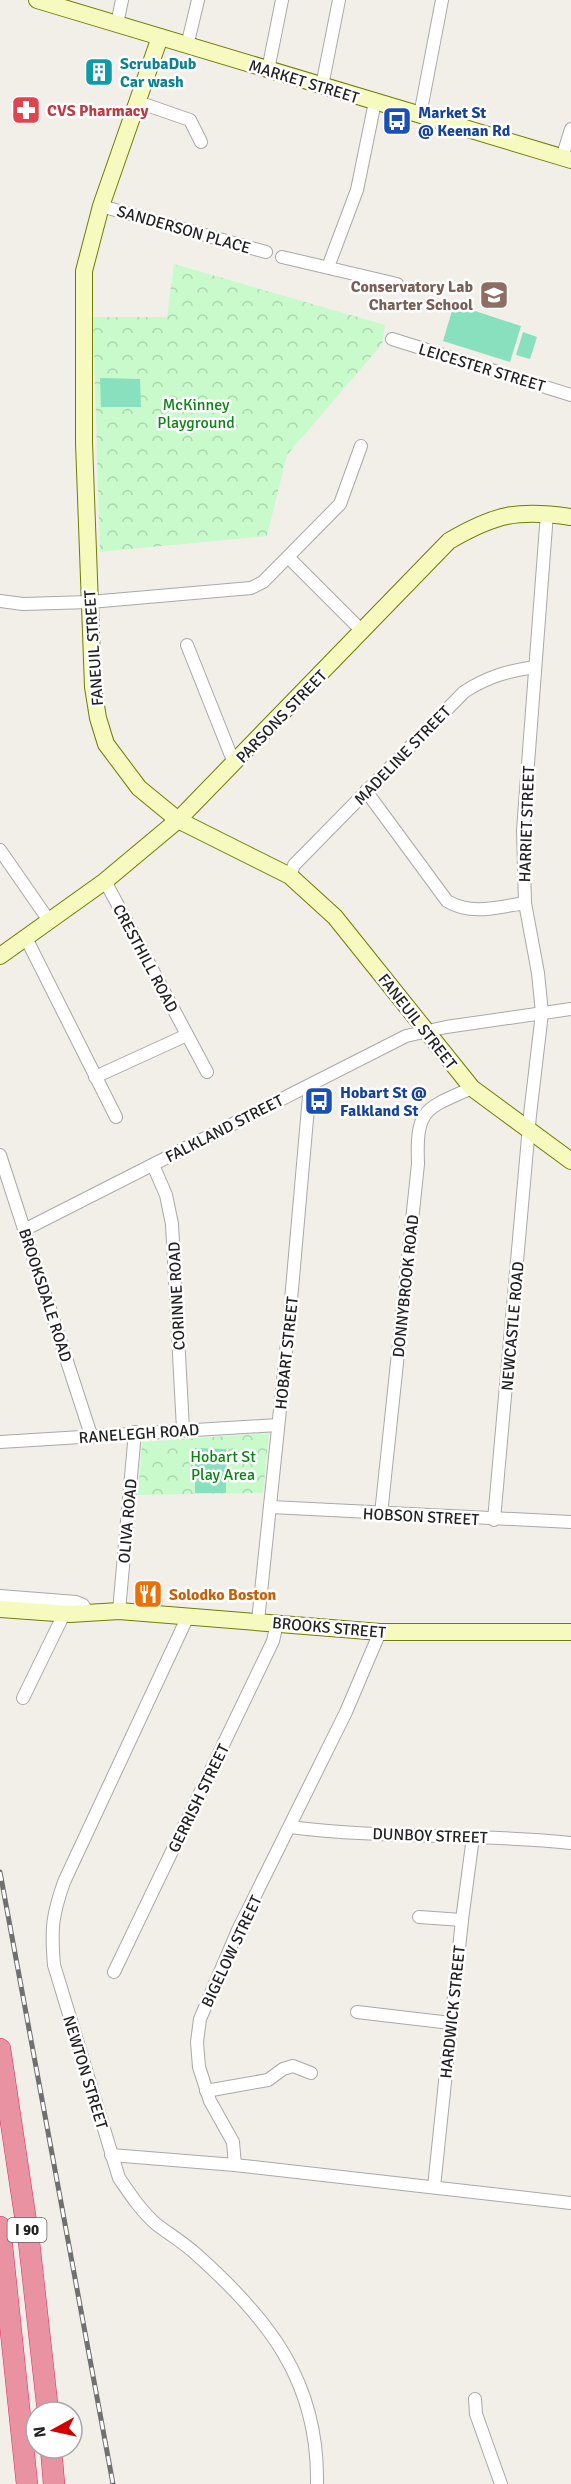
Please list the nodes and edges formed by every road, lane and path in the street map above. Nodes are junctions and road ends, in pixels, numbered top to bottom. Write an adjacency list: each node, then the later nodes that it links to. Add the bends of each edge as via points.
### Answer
1 (122, 0): 7 (street)
2 (198, 0): 9 (street)
3 (282, 0): 10 (street)
4 (339, 0): 11 (street)
5 (442, 0): 14 (street)
6 (42, 1): 7 (street, MARKET STREET)
7 (117, 24): 8 (street, MARKET STREET)
8 (160, 37): 9 (street, MARKET STREET); 12 (street, FANEUIL STREET)
9 (188, 45): 10 (street, MARKET STREET)
10 (268, 70): 11 (street, MARKET STREET)
11 (322, 86): 13 (street, MARKET STREET)
12 (138, 102): 16 (street, via 190,120); 18 (street, FANEUIL STREET)
13 (375, 102): 14 (street, MARKET STREET); 21 (street, via 357,190)
14 (420, 115): 17 (street, MARKET STREET)
15 (571, 129): 17 (street)
16 (201, 142)
17 (567, 159)
18 (101, 206): 19 (street, SANDERSON PLACE); 30 (street, FANEUIL STREET, via 83,284)
19 (266, 252)
20 (282, 257): 21 (street)
21 (328, 267): 22 (street)
22 (397, 284)
23 (392, 339): 24 (street, LEICESTER STREET)
24 (571, 394)
25 (361, 446): 28 (street, via 340,504)
26 (548, 513): 27 (street, PARSONS STREET); 31 (street, PARSONS STREET, via 483,521 449,541); 33 (street, HARRIET STREET)
27 (571, 517)
28 (289, 558): 30 (street, via 251,588); 31 (street)
29 (0, 601): 30 (street)
30 (90, 602): 36 (street, FANEUIL STREET, via 93,687 106,744 139,788)
31 (363, 632): 34 (street, PARSONS STREET)
32 (187, 645): 34 (street)
33 (535, 667): 35 (street, MADELINE STREET, via 485,678 464,692); 40 (street, HARRIET STREET, via 523,830)
34 (234, 763): 36 (street, PARSONS STREET)
35 (366, 791): 38 (street, MADELINE STREET, via 294,865); 40 (street, via 447,901 460,909 475,910)
36 (178, 820): 38 (street, FANEUIL STREET); 39 (street, PARSONS STREET)
37 (0, 850): 41 (street)
38 (290, 876): 46 (street, FANEUIL STREET, via 335,917)
39 (105, 881): 41 (street, PARSONS STREET); 47 (street, CRESTHILL ROAD)
40 (525, 903): 45 (street, HARRIET STREET)
41 (50, 922): 42 (street, PARSONS STREET)
42 (26, 938): 43 (street, PARSONS STREET); 49 (street)
43 (0, 956)
44 (571, 1008): 45 (street, FALKLAND STREET)
45 (542, 1013): 46 (street, FALKLAND STREET); 53 (street, HARRIET STREET)
46 (426, 1031): 50 (street, FALKLAND STREET, via 406,1036); 51 (street, FANEUIL STREET)
47 (187, 1035): 48 (street, CRESTHILL ROAD); 49 (street)
48 (207, 1072)
49 (95, 1077): 52 (street)
50 (310, 1084): 56 (street, FALKLAND STREET); 58 (street, HOBART STREET)
51 (472, 1088): 53 (street, FANEUIL STREET); 64 (street, DONNYBROOK ROAD, via 424,1112 419,1122 418,1164)
52 (116, 1117)
53 (529, 1132): 55 (street, FANEUIL STREET); 65 (street, NEWCASTLE ROAD)
54 (0, 1155): 57 (street, BROOKSDALE ROAD)
55 (571, 1161)
56 (153, 1165): 57 (street, FALKLAND STREET); 59 (street, CORINNE ROAD, via 166,1195 172,1224)
57 (24, 1230): 61 (street, BROOKSDALE ROAD)
58 (278, 1425): 59 (street, RANELEGH ROAD); 63 (street, HOBART STREET)
59 (183, 1429): 60 (street, RANELEGH ROAD)
60 (135, 1432): 61 (street, RANELEGH ROAD); 69 (street, OLIVA ROAD)
61 (91, 1435): 62 (street, RANELEGH ROAD)
62 (0, 1442)
63 (271, 1508): 64 (street, HOBSON STREET); 73 (street, HOBART STREET)
64 (381, 1514): 65 (street, HOBSON STREET)
65 (494, 1520): 66 (street, HOBSON STREET)
66 (571, 1522)
67 (0, 1596): 70 (street, BROOKS STREET, via 79,1602)
68 (0, 1609): 71 (street, BROOKS STREET)
69 (119, 1611): 70 (street, BROOKS STREET); 72 (street, BROOKS STREET)
70 (88, 1612): 71 (street, BROOKS STREET)
71 (64, 1614): 77 (street)
72 (188, 1616): 73 (street, BROOKS STREET); 89 (street, NEWTON STREET, via 64,1882 51,1930 54,1965)
73 (258, 1621): 74 (street, BROOKS STREET)
74 (277, 1623): 75 (street, BROOKS STREET); 83 (street, GERRISH STREET, via 273,1641)
75 (380, 1632): 76 (street, BROOKS STREET); 78 (street, BIGELOW STREET)
76 (571, 1632)
77 (23, 1698)
78 (290, 1827): 79 (street, DUNBOY STREET); 88 (street, BIGELOW STREET, via 203,2008 197,2054)
79 (473, 1837): 80 (street, DUNBOY STREET); 82 (street, HARDWICK STREET)
80 (571, 1843)
81 (419, 1917): 82 (street)
82 (462, 1920): 85 (street, HARDWICK STREET)
83 (114, 1972)
84 (357, 2012): 85 (street)
85 (451, 2023): 91 (street, HARDWICK STREET)
86 (0, 2049): 95 (highway, I 90, via 28,2233)
87 (311, 2073): 88 (street, via 292,2066 268,2080)
88 (206, 2091): 90 (street, BIGELOW STREET, via 231,2135)
89 (111, 2155): 90 (street); 99 (street, NEWTON STREET, via 132,2198 154,2222 227,2284 281,2346 308,2407 317,2458)
90 (235, 2165): 91 (street)
91 (434, 2187): 92 (street)
92 (571, 2203)
93 (0, 2227): 97 (highway, I 90)
94 (475, 2399): 100 (street, via 476,2414)
95 (47, 2400)
96 (52, 2460): 98 (highway)
97 (27, 2484)
98 (54, 2484)
99 (317, 2484)
100 (501, 2484)

